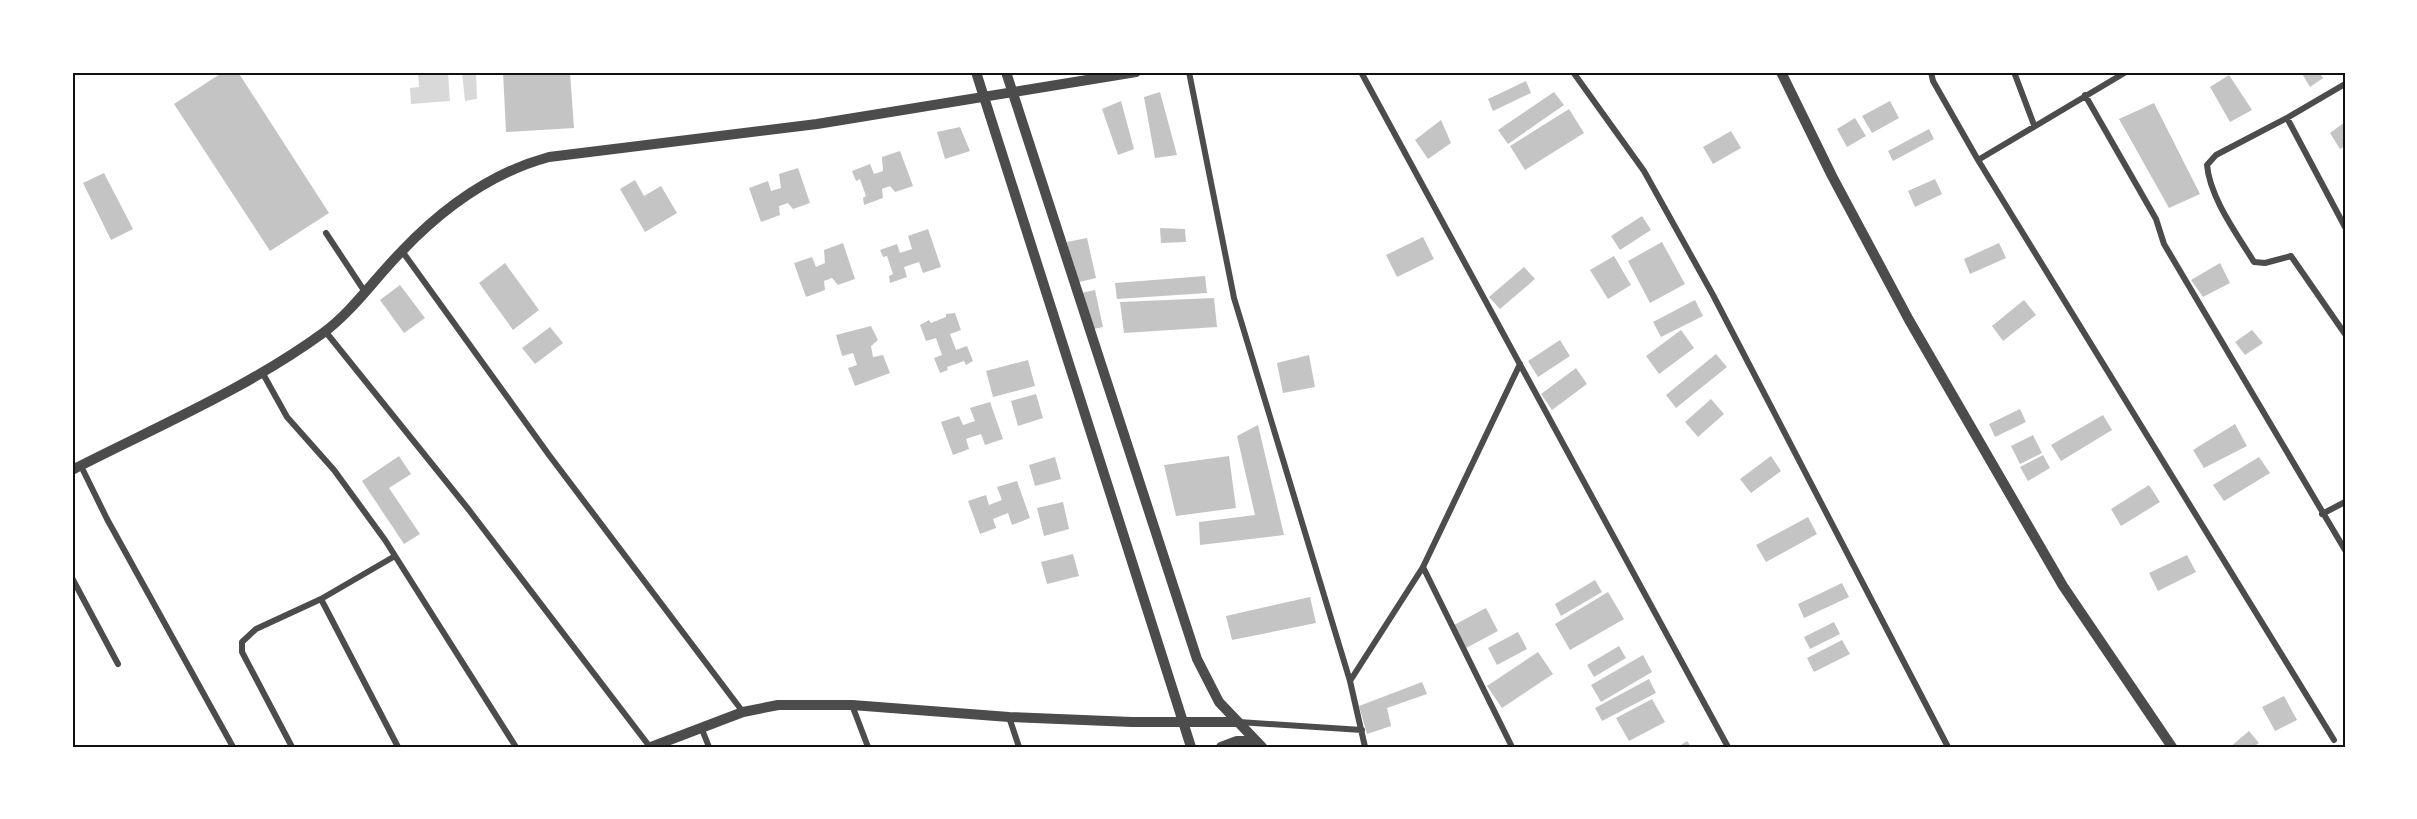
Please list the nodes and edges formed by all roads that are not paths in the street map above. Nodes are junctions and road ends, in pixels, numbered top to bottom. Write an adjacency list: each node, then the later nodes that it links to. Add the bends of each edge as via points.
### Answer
1 (976, 72): 14 (street)
2 (1006, 72): 12 (street)
3 (1136, 72): 12 (street)
4 (1189, 72): 35 (street, via 1234,298)
5 (1361, 72): 24 (street)
6 (1573, 72): 58 (street, via 1644,171 1719,306)
7 (1781, 72): 59 (street, via 1909,320 2062,586)
8 (1931, 72): 17 (street)
9 (2014, 72): 16 (street)
10 (2126, 72): 13 (street)
11 (2345, 84): 15 (street)
12 (1013, 92): 14 (street); 40 (street, via 1197,659 1211,688)
13 (2085, 94): 16 (street); 28 (street, via 2156,219 2164,244)
14 (984, 97): 20 (street, via 526,163 499,174 452,204); 39 (street)
15 (2287, 118): 18 (street); 23 (street, via 2216,155 2206,165 2208,175 2229,222 2254,262 2291,256)
16 (2034, 125): 17 (street)
17 (1978, 160): 43 (street)
18 (2345, 227)
19 (326, 233): 21 (street)
20 (402, 251): 21 (street); 37 (street, via 549,455)
21 (365, 292): 22 (street)
22 (325, 331): 25 (street); 50 (street)
23 (2345, 334)
24 (1520, 364): 31 (street); 57 (street)
25 (262, 372): 26 (street); 30 (street, via 287,417 334,470)
26 (76, 468): 46 (street)
27 (2345, 502): 28 (street)
28 (2322, 514): 29 (street)
29 (2345, 550)
30 (395, 556): 33 (street); 49 (street)
31 (1423, 567): 35 (street); 56 (street)
32 (72, 578): 34 (street)
33 (321, 599): 47 (street, via 256,629 242,642 242,652); 48 (street)
34 (118, 664)
35 (1350, 681): 42 (street)
36 (852, 705): 37 (street, via 778,705); 38 (street); 52 (street)
37 (743, 711): 41 (street)
38 (1009, 717): 39 (street); 45 (street)
39 (1183, 721): 40 (street); 53 (street)
40 (1237, 722): 42 (street); 44 (street)
41 (701, 726): 50 (street); 51 (street)
42 (1362, 730): 55 (street)
43 (2334, 740)
44 (1259, 744): 54 (street, via 1237,741)
45 (1018, 745)
46 (233, 747)
47 (292, 747)
48 (398, 747)
49 (516, 747)
50 (651, 747)
51 (710, 747)
52 (868, 747)
53 (1191, 747)
54 (1221, 747)
55 (1365, 747)
56 (1512, 747)
57 (1728, 747)
58 (1948, 747)
59 (2172, 747)

